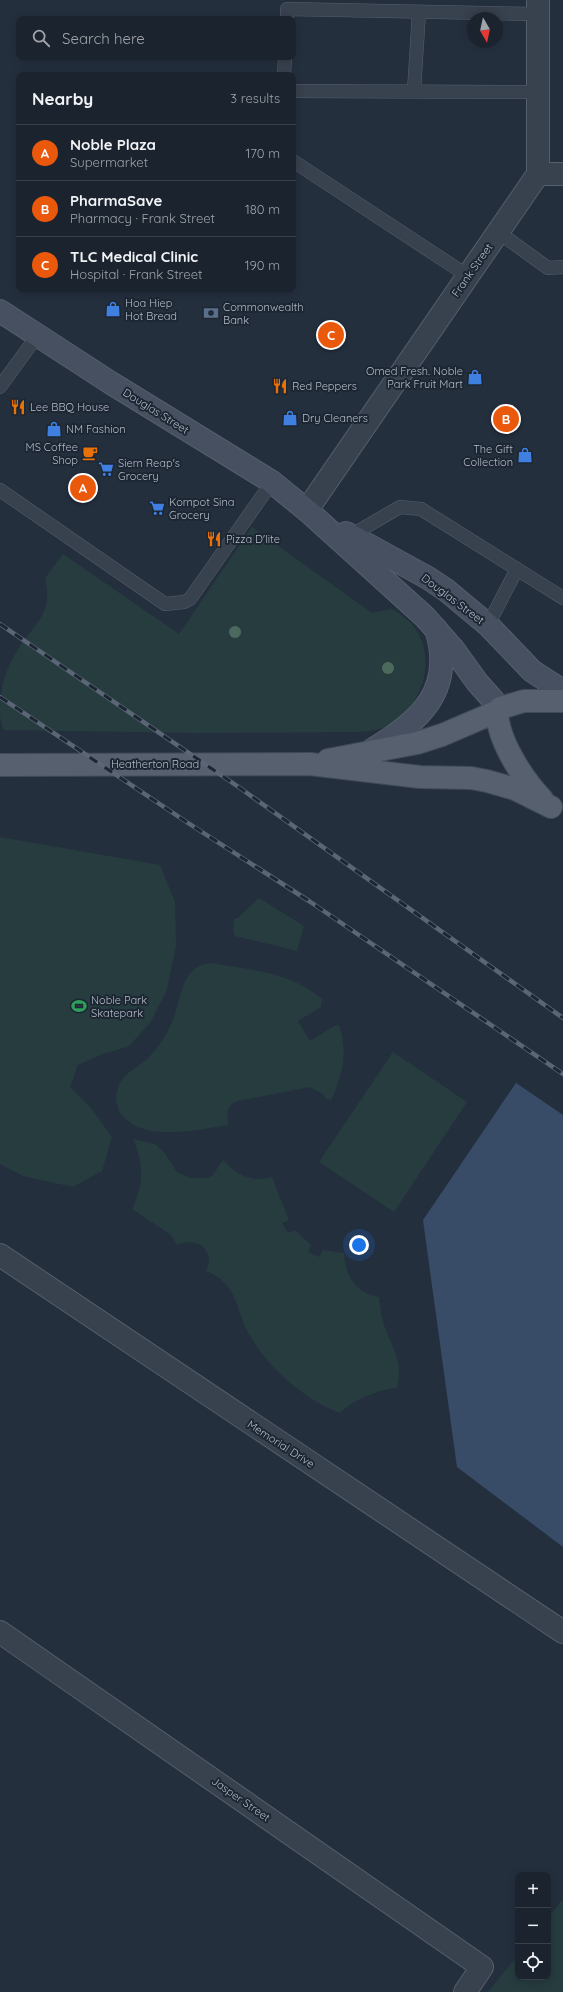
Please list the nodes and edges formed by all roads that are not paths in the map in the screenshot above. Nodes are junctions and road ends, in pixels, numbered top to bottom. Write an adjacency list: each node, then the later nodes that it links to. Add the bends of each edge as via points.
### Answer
1 (538, 7): 2 (lane); 8 (street)
2 (419, 12): 3 (lane, via 287,9); 7 (lane)
3 (287, 16)
4 (285, 60): 5 (lane)
5 (284, 72)
6 (296, 91): 7 (lane)
7 (414, 91): 8 (lane)
8 (538, 92): 10 (street)
9 (296, 163): 14 (lane)
10 (538, 174): 11 (street); 12 (street, Frank Street)
11 (563, 174)
12 (498, 232): 13 (lane, via 548,268); 14 (street, Frank Street)
13 (563, 267)
14 (468, 276): 20 (street, Frank Street)
15 (0, 311): 16 (main road, Douglas Street)
16 (37, 336): 17 (lane); 18 (main road, Douglas Street)
17 (0, 387)
18 (272, 482): 19 (lane, via 190,599 165,604); 20 (main road, Douglas Street)
19 (0, 490)
20 (308, 511): 21 (main road, Douglas Street); 25 (main road, Douglas Street)
21 (350, 536): 22 (lane, via 400,507 421,509); 24 (main road, Douglas Street, via 428,578)
22 (517, 569): 23 (lane); 24 (lane)
23 (563, 598)
24 (488, 625): 26 (main road, Douglas Street, via 532,671)
25 (435, 627): 28 (main road, Douglas Street); 29 (main road, via 439,640 440,663 435,690 413,722)
26 (563, 691)
27 (563, 701): 28 (main road, Heatherton Road, via 534,700)
28 (499, 709): 29 (main road, Heatherton Road, via 428,739); 32 (main road, via 497,718 502,733 520,771 532,788)
29 (369, 752): 30 (main road, Heatherton Road)
30 (310, 764): 31 (main road, Heatherton Road); 32 (main road, Heatherton Road, via 420,778 482,780 515,789)
31 (0, 765)
32 (558, 811)
33 (0, 1255): 35 (street, Memorial Drive)
34 (0, 1632): 36 (street, Jasper Street, via 482,1967)
35 (563, 1632)
36 (465, 1992)

